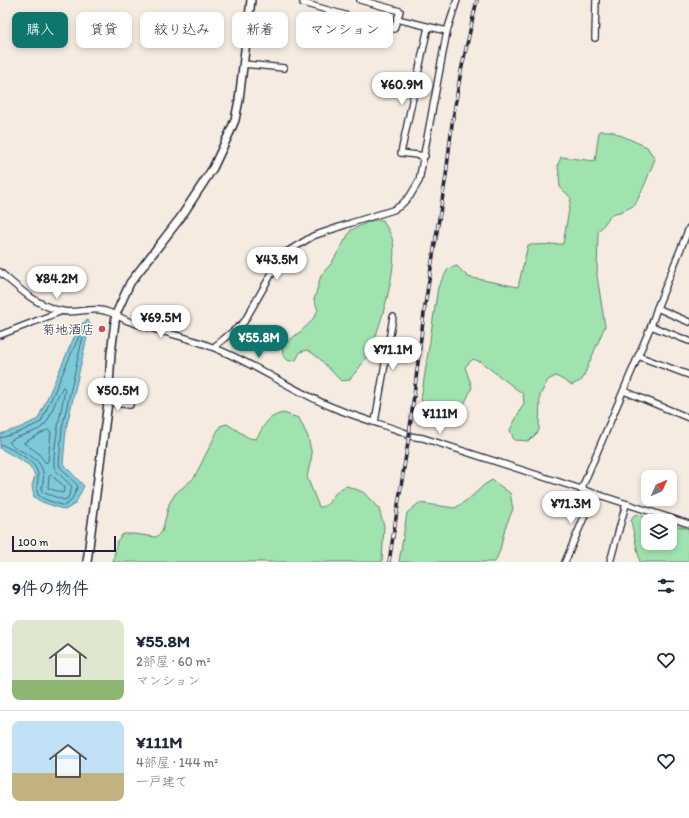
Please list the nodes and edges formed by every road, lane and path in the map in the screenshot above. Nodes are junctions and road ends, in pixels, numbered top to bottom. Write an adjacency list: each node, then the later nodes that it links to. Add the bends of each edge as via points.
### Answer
1 (251, 0): 10 (street)
2 (304, 0): 6 (street, via 303,3 394,29)
3 (360, 0): 6 (street, via 400,11)
4 (457, 0): 8 (street)
5 (596, 0): 9 (street)
6 (397, 19): 7 (street)
7 (428, 27): 8 (street); 12 (street, via 401,152)
8 (447, 31): 12 (street)
9 (594, 38)
10 (243, 64): 11 (street); 17 (street, via 235,120 213,168 181,217 130,283)
11 (284, 68)
12 (425, 156): 23 (street, via 419,181 400,206 313,236 285,253 244,322)
13 (689, 228): 15 (street)
14 (0, 272): 16 (street, via 40,304)
15 (657, 308): 19 (street); 20 (street)
16 (62, 311): 17 (street, via 100,310); 21 (street)
17 (116, 314): 23 (street, via 127,321); 27 (street)
18 (393, 316): 30 (street)
19 (689, 322)
20 (651, 326): 22 (street); 24 (street)
21 (0, 335)
22 (689, 341)
23 (214, 347): 30 (street, via 333,407)
24 (638, 356): 25 (street); 26 (street)
25 (689, 375)
26 (624, 391): 29 (street); 31 (street)
27 (108, 402): 28 (street); 35 (street)
28 (130, 405)
29 (689, 418)
30 (375, 422): 31 (street, via 408,436 423,438)
31 (581, 490): 32 (street)
32 (594, 494): 33 (street); 36 (street)
33 (626, 504): 34 (street); 37 (street)
34 (689, 524)
35 (87, 562)
36 (565, 562)
37 (610, 562)

